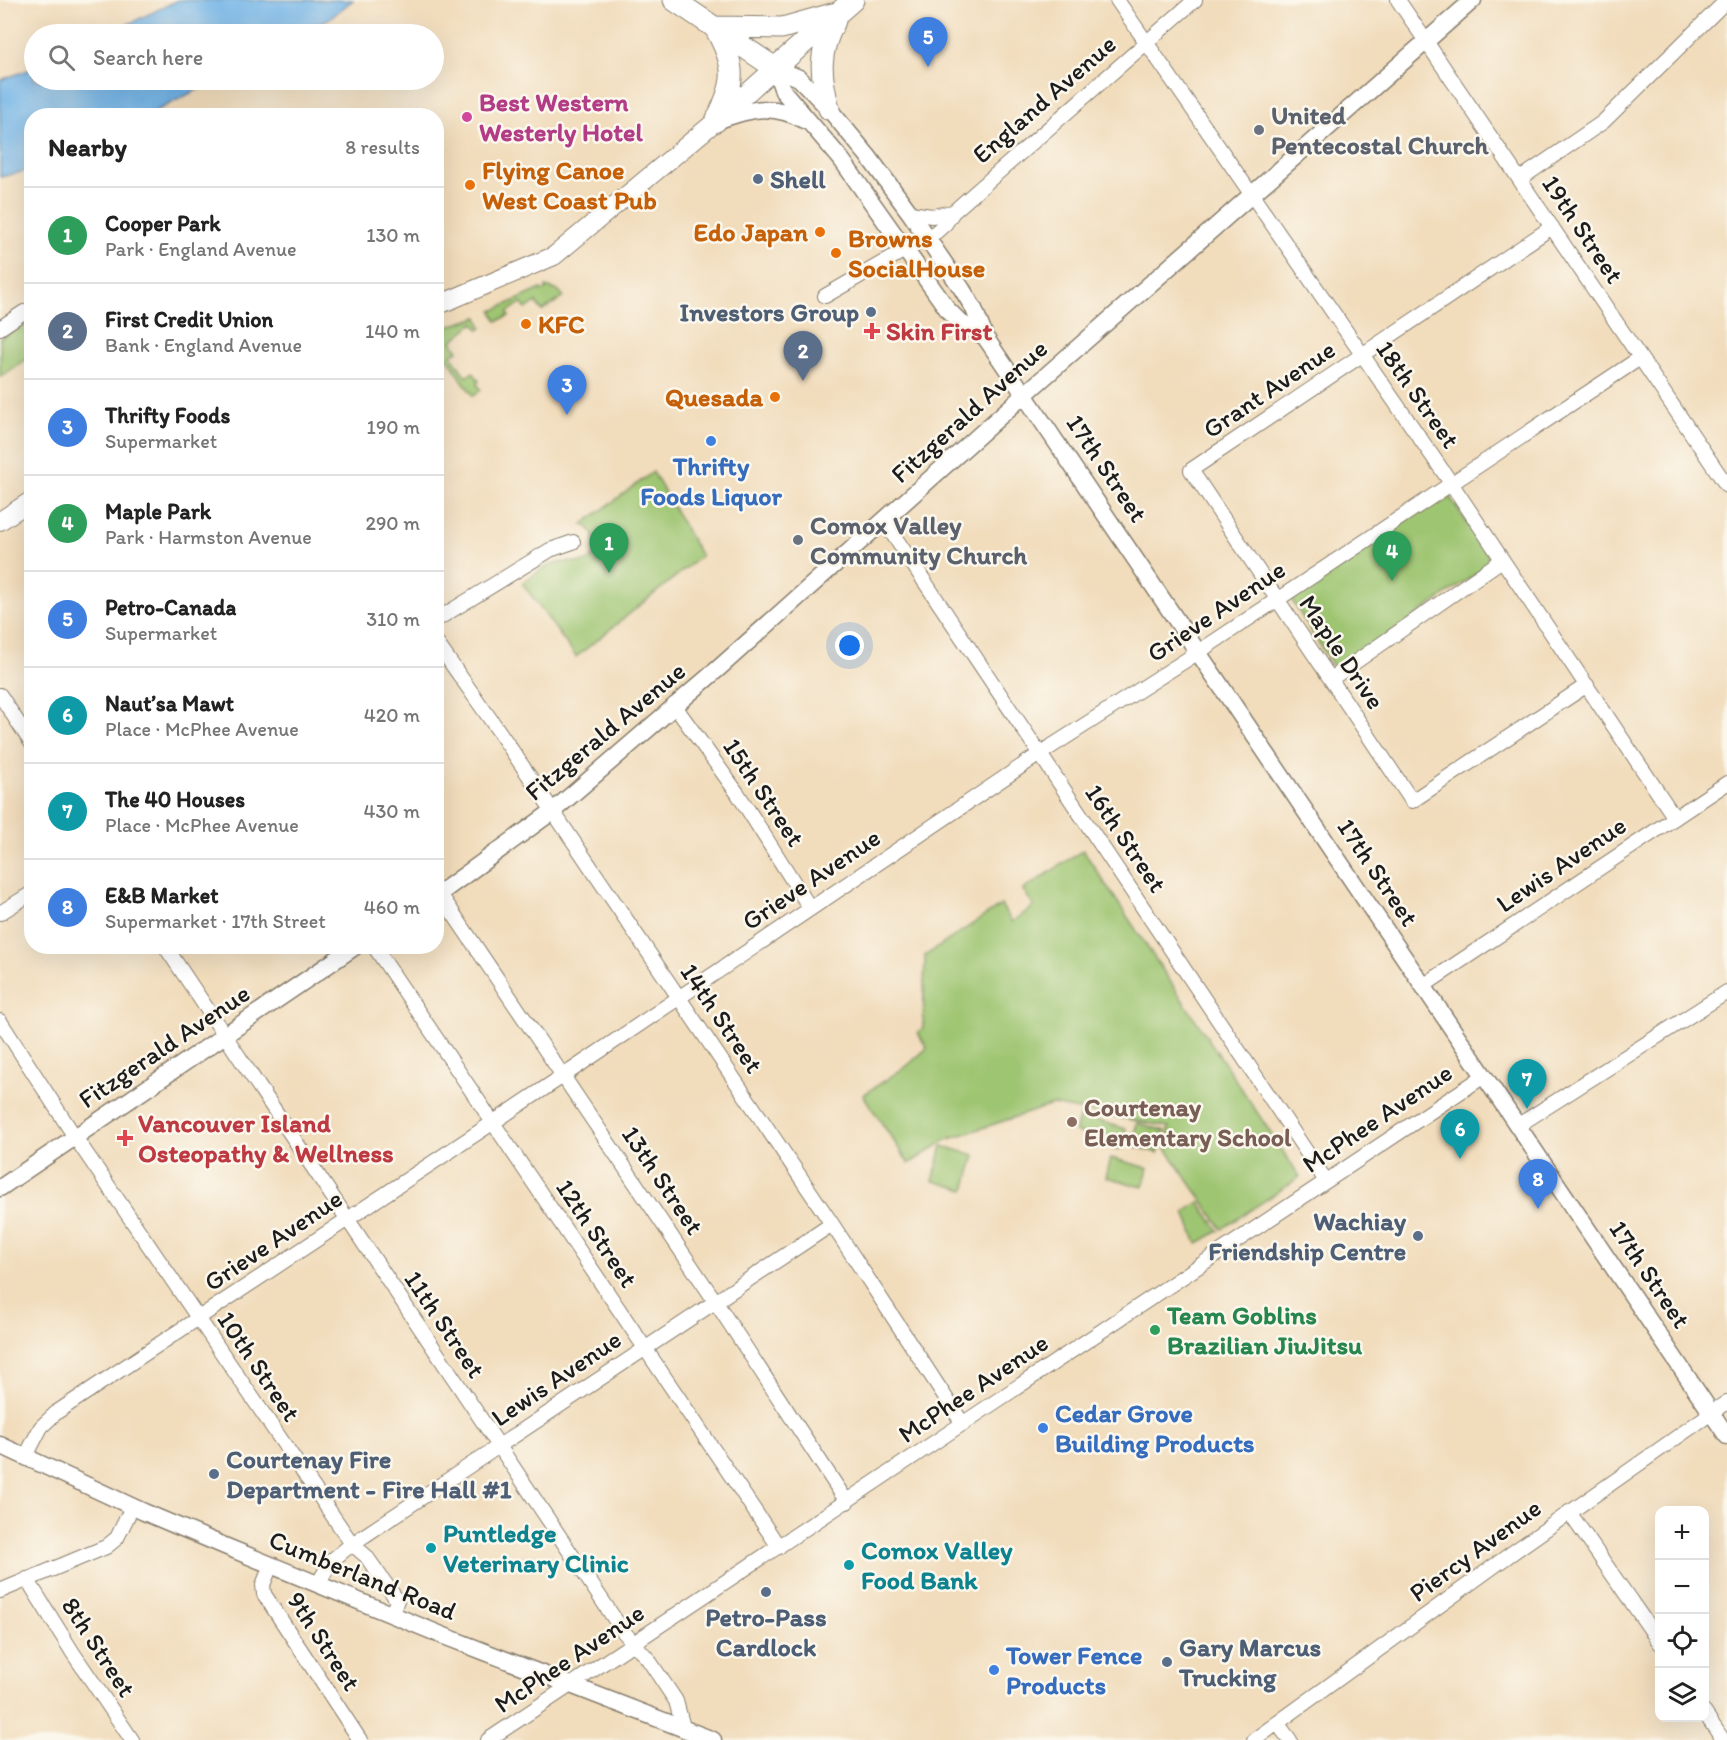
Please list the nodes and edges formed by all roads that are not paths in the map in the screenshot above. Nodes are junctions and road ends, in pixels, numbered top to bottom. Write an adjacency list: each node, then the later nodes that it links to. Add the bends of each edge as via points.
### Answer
1 (674, 0): 8 (main road, 17th Street)
2 (1116, 0): 10 (street, 18th Street)
3 (1195, 0): 10 (street, England Avenue)
4 (1398, 0): 9 (street, 19th Street)
5 (1473, 0): 9 (street, Fitzgerald Avenue)
6 (1727, 0): 15 (street, via 1603,122)
7 (847, 6): 8 (main road, via 782,28); 11 (main road); 12 (main road, via 827,36 822,54 823,86)
8 (714, 27): 11 (main road, 17th Street); 13 (main road, via 730,61 732,77)
9 (1426, 41): 15 (street, 19th Street); 16 (street, Fitzgerald Avenue)
10 (1146, 42): 16 (street, 18th Street); 17 (street, England Avenue)
11 (775, 68): 12 (street, 17th Street, via 799,78); 13 (main road); 14 (street, 17th Street, via 783,92)
12 (829, 109): 18 (street, 17th Street)
13 (716, 121): 14 (street, via 766,108 796,115); 23 (main road, via 554,256)
14 (814, 125): 21 (street, 17th Street)
15 (1520, 178): 19 (street, 19th Street)
16 (1252, 196): 27 (street, 18th Street); 29 (street, Fitzgerald Avenue)
17 (952, 212): 18 (street, via 932,216); 20 (street, England Avenue, via 945,224)
18 (910, 213): 20 (street, 17th Street)
19 (1552, 227): 27 (street, Grant Avenue); 28 (street, 19th Street)
20 (927, 238): 21 (street, England Avenue); 26 (street, 17th Street, via 974,309)
21 (905, 250): 22 (street, England Avenue); 26 (street, 17th Street, via 948,310)
22 (825, 296)
23 (444, 303)
24 (24, 312): 25 (street)
25 (0, 328)
26 (985, 337): 29 (street, 17th Street)
27 (1362, 355): 30 (street, Grant Avenue); 31 (street, 18th Street)
28 (1640, 358): 31 (street, Grieve Avenue); 32 (street, 19th Street)
29 (1024, 395): 35 (street, Fitzgerald Avenue); 40 (street, 17th Street)
30 (1191, 470): 38 (street, Maple Drive)
31 (1450, 483): 37 (street, 18th Street); 38 (street, Grieve Avenue)
32 (1727, 486)
33 (24, 505): 34 (main road)
34 (0, 520)
35 (885, 521): 45 (street, Fitzgerald Avenue); 47 (street, 16th Street)
36 (573, 542): 39 (street, via 550,550)
37 (1502, 560): 42 (street); 43 (street, 18th Street)
38 (1277, 598): 40 (street, Grieve Avenue); 42 (street, Maple Drive)
39 (444, 615)
40 (1197, 653): 47 (street, Grieve Avenue); 59 (street, 17th Street)
41 (444, 654): 49 (street, 14th Street)
42 (1331, 679): 43 (street, Maple Drive, via 1412,801)
43 (1587, 685): 50 (street, 18th Street)
44 (0, 695): 46 (street)
45 (674, 705): 49 (street, Fitzgerald Avenue); 54 (street, 15th Street, via 738,794)
46 (24, 732)
47 (1041, 753): 54 (street, Grieve Avenue); 69 (street, 16th Street)
48 (1725, 790): 50 (street, Lewis Avenue)
49 (553, 811): 51 (street, Fitzgerald Avenue); 61 (street, 14th Street)
50 (1675, 818): 59 (street, Lewis Avenue)
51 (444, 888)
52 (24, 898): 55 (street)
53 (444, 901): 64 (street, 13th Street)
54 (810, 908): 61 (street, Grieve Avenue)
55 (0, 914)
56 (170, 954): 63 (street, 11th Street)
57 (344, 954): 63 (street, Fitzgerald Avenue)
58 (379, 954): 66 (street, 12th Street)
59 (1423, 986): 65 (street, 17th Street)
60 (1727, 993): 67 (street)
61 (679, 998): 64 (street, Grieve Avenue); 72 (street, 14th Street)
62 (0, 1021): 68 (street, 10th Street)
63 (223, 1035): 68 (street, Fitzgerald Avenue); 71 (street, 11th Street)
64 (563, 1076): 66 (street, Grieve Avenue); 73 (street, 13th Street)
65 (1484, 1076): 67 (street, 17th Street); 69 (street, McPhee Avenue)
66 (493, 1121): 71 (street, Grieve Avenue); 75 (street, 12th Street)
67 (1517, 1126): 77 (street, 17th Street)
68 (75, 1137): 70 (street, Fitzgerald Avenue); 74 (street, 10th Street)
69 (1326, 1181): 78 (street, McPhee Avenue)
70 (0, 1188)
71 (347, 1220): 74 (street, Grieve Avenue); 81 (street, 11th Street)
72 (832, 1224): 73 (street, Lewis Avenue); 78 (street, 14th Street)
73 (715, 1301): 75 (street, Lewis Avenue); 83 (street, 13th Street)
74 (198, 1319): 82 (street, Grieve Avenue, via 49,1418 37,1432); 86 (street, 10th Street)
75 (645, 1348): 81 (street, Lewis Avenue); 87 (street, 12th Street)
76 (1727, 1402): 77 (street, Piercy Avenue)
77 (1711, 1412): 79 (street, 17th Street); 85 (street, Piercy Avenue)
78 (963, 1424): 83 (street, McPhee Avenue)
79 (1727, 1436)
80 (0, 1444): 82 (street, Cumberland Road)
81 (498, 1446): 86 (street, Lewis Avenue); 94 (street, 11th Street, via 622,1630)
82 (26, 1456): 84 (street, Cumberland Road)
83 (847, 1502): 87 (street, McPhee Avenue)
84 (132, 1507): 88 (street, Cumberland Road); 89 (street, via 117,1538 106,1547)
85 (1569, 1512): 93 (street); 97 (street, Piercy Avenue)
86 (351, 1544): 90 (street, Lewis Avenue, via 331,1561); 92 (street, 10th Street, via 366,1556 397,1600)
87 (779, 1547): 94 (street, McPhee Avenue)
88 (271, 1565): 90 (street, Cumberland Road); 100 (street, 9th Street, via 263,1585 264,1594)
89 (27, 1580): 91 (street); 99 (street, 8th Street)
90 (318, 1584): 92 (street, Cumberland Road)
91 (0, 1590)
92 (392, 1614): 95 (street, Cumberland Road)
93 (1655, 1637)
94 (635, 1643): 95 (street, McPhee Avenue); 98 (street, 11th Street, via 676,1701)
95 (571, 1686): 98 (street, Cumberland Road); 101 (street, McPhee Avenue)
96 (1709, 1719): 105 (street)
97 (1277, 1723): 103 (street, Piercy Avenue); 104 (street)
98 (683, 1727): 102 (street, Cumberland Road)
99 (132, 1740)
100 (360, 1740)
101 (488, 1740)
102 (713, 1740)
103 (1254, 1740)
104 (1290, 1740)
105 (1723, 1740)

